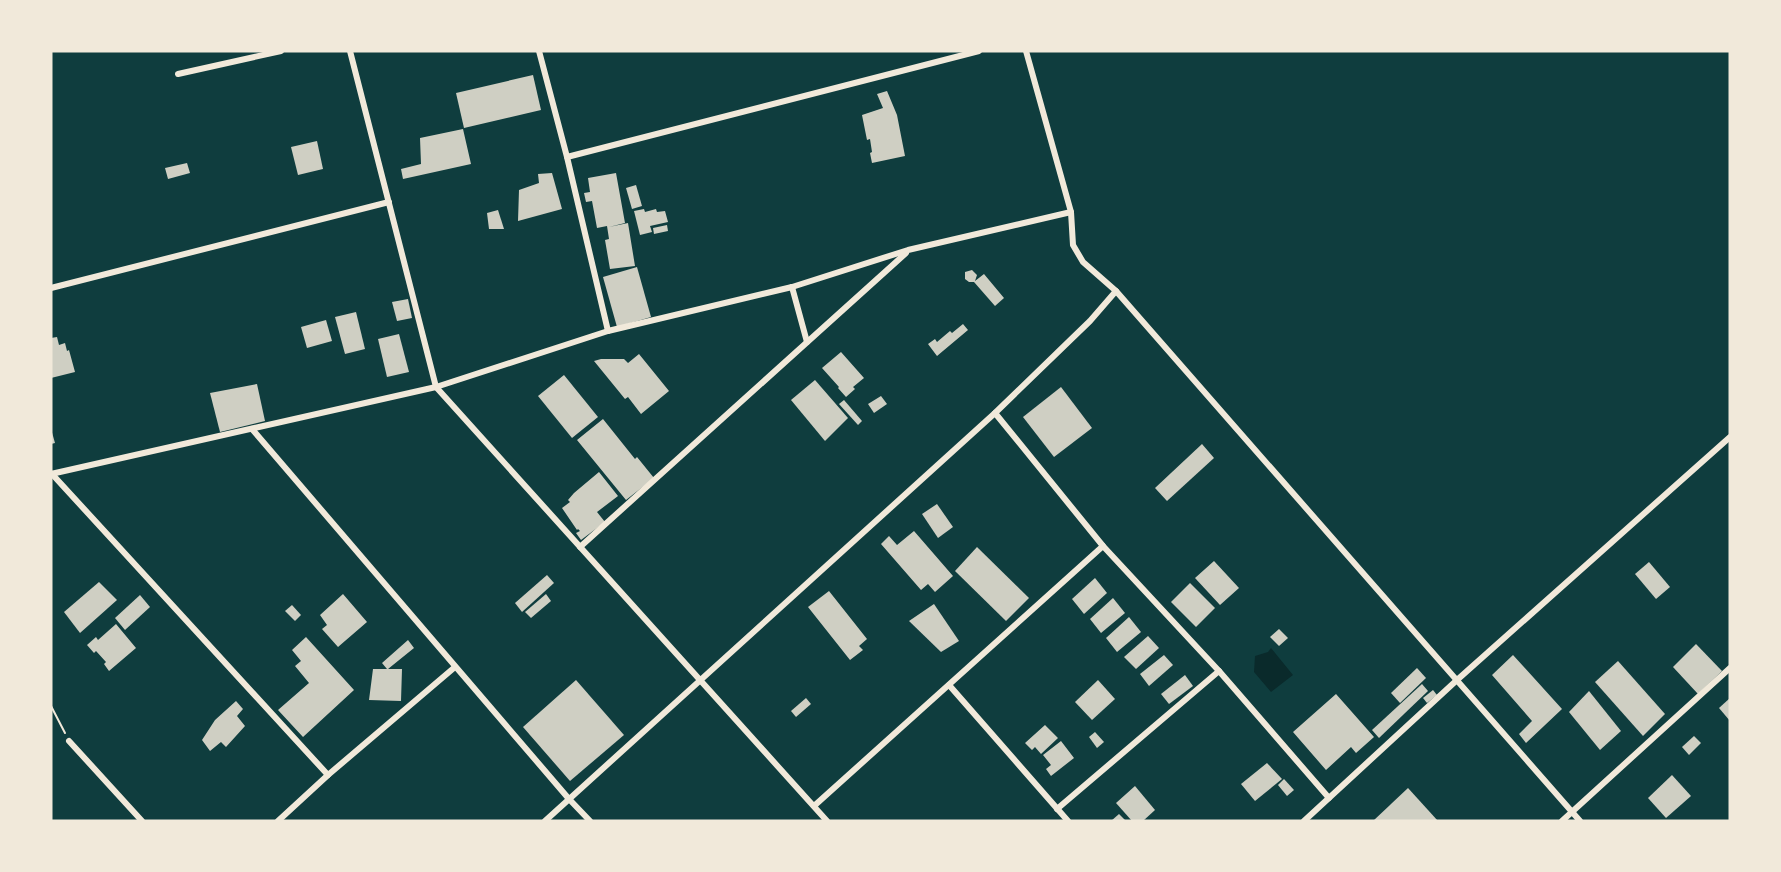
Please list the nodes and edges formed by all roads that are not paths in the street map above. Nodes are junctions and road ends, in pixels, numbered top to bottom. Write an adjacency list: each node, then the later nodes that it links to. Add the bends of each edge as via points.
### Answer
1 (281, 51): 6 (street)
2 (350, 51): 8 (street)
3 (539, 51): 7 (street)
4 (979, 51): 7 (street)
5 (1026, 51): 9 (street)
6 (178, 74)
7 (567, 157): 14 (street)
8 (389, 202): 12 (street); 16 (street)
9 (1071, 212): 10 (street); 13 (street, via 1073,245 1083,261)
10 (908, 250): 11 (street); 15 (street)
11 (792, 287): 14 (street); 15 (street)
12 (51, 288)
13 (1116, 291): 17 (street); 26 (street)
14 (608, 331): 16 (street)
15 (807, 342): 22 (street)
16 (436, 387): 18 (street); 22 (street)
17 (995, 414): 21 (street); 27 (street)
18 (252, 429): 20 (street); 23 (street)
19 (1730, 436): 26 (street)
20 (51, 474): 30 (street)
21 (1103, 546): 25 (street); 28 (street)
22 (580, 547): 27 (street)
23 (455, 667): 30 (street); 32 (street)
24 (1730, 668): 35 (street)
25 (1219, 671): 31 (street); 34 (street)
26 (1456, 680): 31 (street); 35 (street)
27 (700, 681): 32 (street); 33 (street)
28 (949, 685): 33 (street); 34 (street)
29 (69, 741): 36 (street)
30 (328, 775): 37 (street)
31 (1329, 798): 42 (street)
32 (569, 799): 38 (street); 39 (street)
33 (814, 806): 40 (street)
34 (1057, 809): 41 (street)
35 (1572, 812): 43 (street); 44 (street)
36 (142, 821)
37 (278, 821)
38 (545, 821)
39 (590, 821)
40 (827, 821)
41 (1068, 821)
42 (1304, 821)
43 (1562, 821)
44 (1580, 821)

